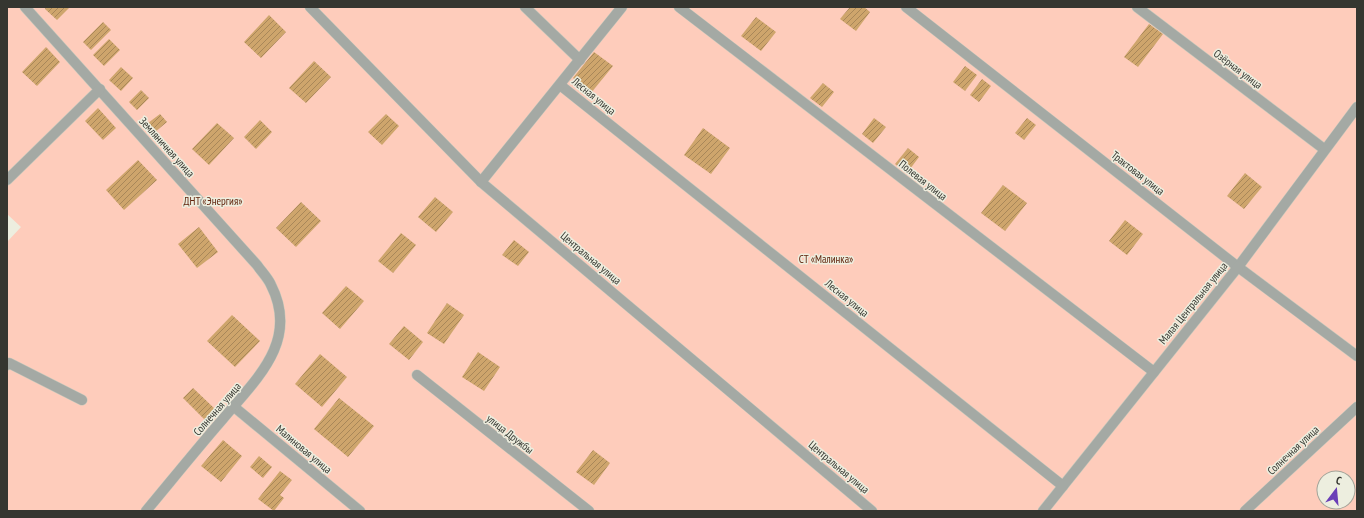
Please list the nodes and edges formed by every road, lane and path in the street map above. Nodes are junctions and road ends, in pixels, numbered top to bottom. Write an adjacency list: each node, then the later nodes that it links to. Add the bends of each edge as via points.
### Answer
1 (25, 7): 10 (street, Земляничная улица)
2 (310, 7): 14 (street, Центральная улица)
3 (525, 7): 8 (street, Лесная улица)
4 (622, 7): 8 (street)
5 (678, 7): 19 (street, Полевая улица)
6 (906, 7): 15 (street, Трактовая улица)
7 (1137, 7): 12 (street, Озёрная улица)
8 (580, 60): 9 (street)
9 (560, 85): 14 (street); 24 (street, Лесная улица)
10 (100, 89): 13 (street); 16 (street, Земляничная улица, via 257,265 271,284)
11 (1357, 107): 12 (street, Малая Центральная улица)
12 (1324, 149): 15 (street, Малая Центральная улица)
13 (7, 180)
14 (481, 182): 28 (street, Центральная улица)
15 (1238, 267): 17 (street, Трактовая улица); 19 (street, Малая Центральная улица)
16 (279, 310): 22 (street, Солнечная улица, via 279,332 270,360 251,388)
17 (1357, 356)
18 (7, 365): 21 (street, via 9,363)
19 (1154, 372): 24 (street, Малая Центральная улица)
20 (417, 375): 27 (street, улица Дружбы)
21 (82, 400)
22 (233, 406): 25 (street, Солнечная улица); 26 (street, Малиновая улица)
23 (1357, 407): 30 (street, Солнечная улица)
24 (1063, 486): 29 (street, Малая Центральная улица)
25 (146, 511)
26 (360, 511)
27 (589, 511)
28 (872, 511)
29 (1043, 511)
30 (1245, 511)

